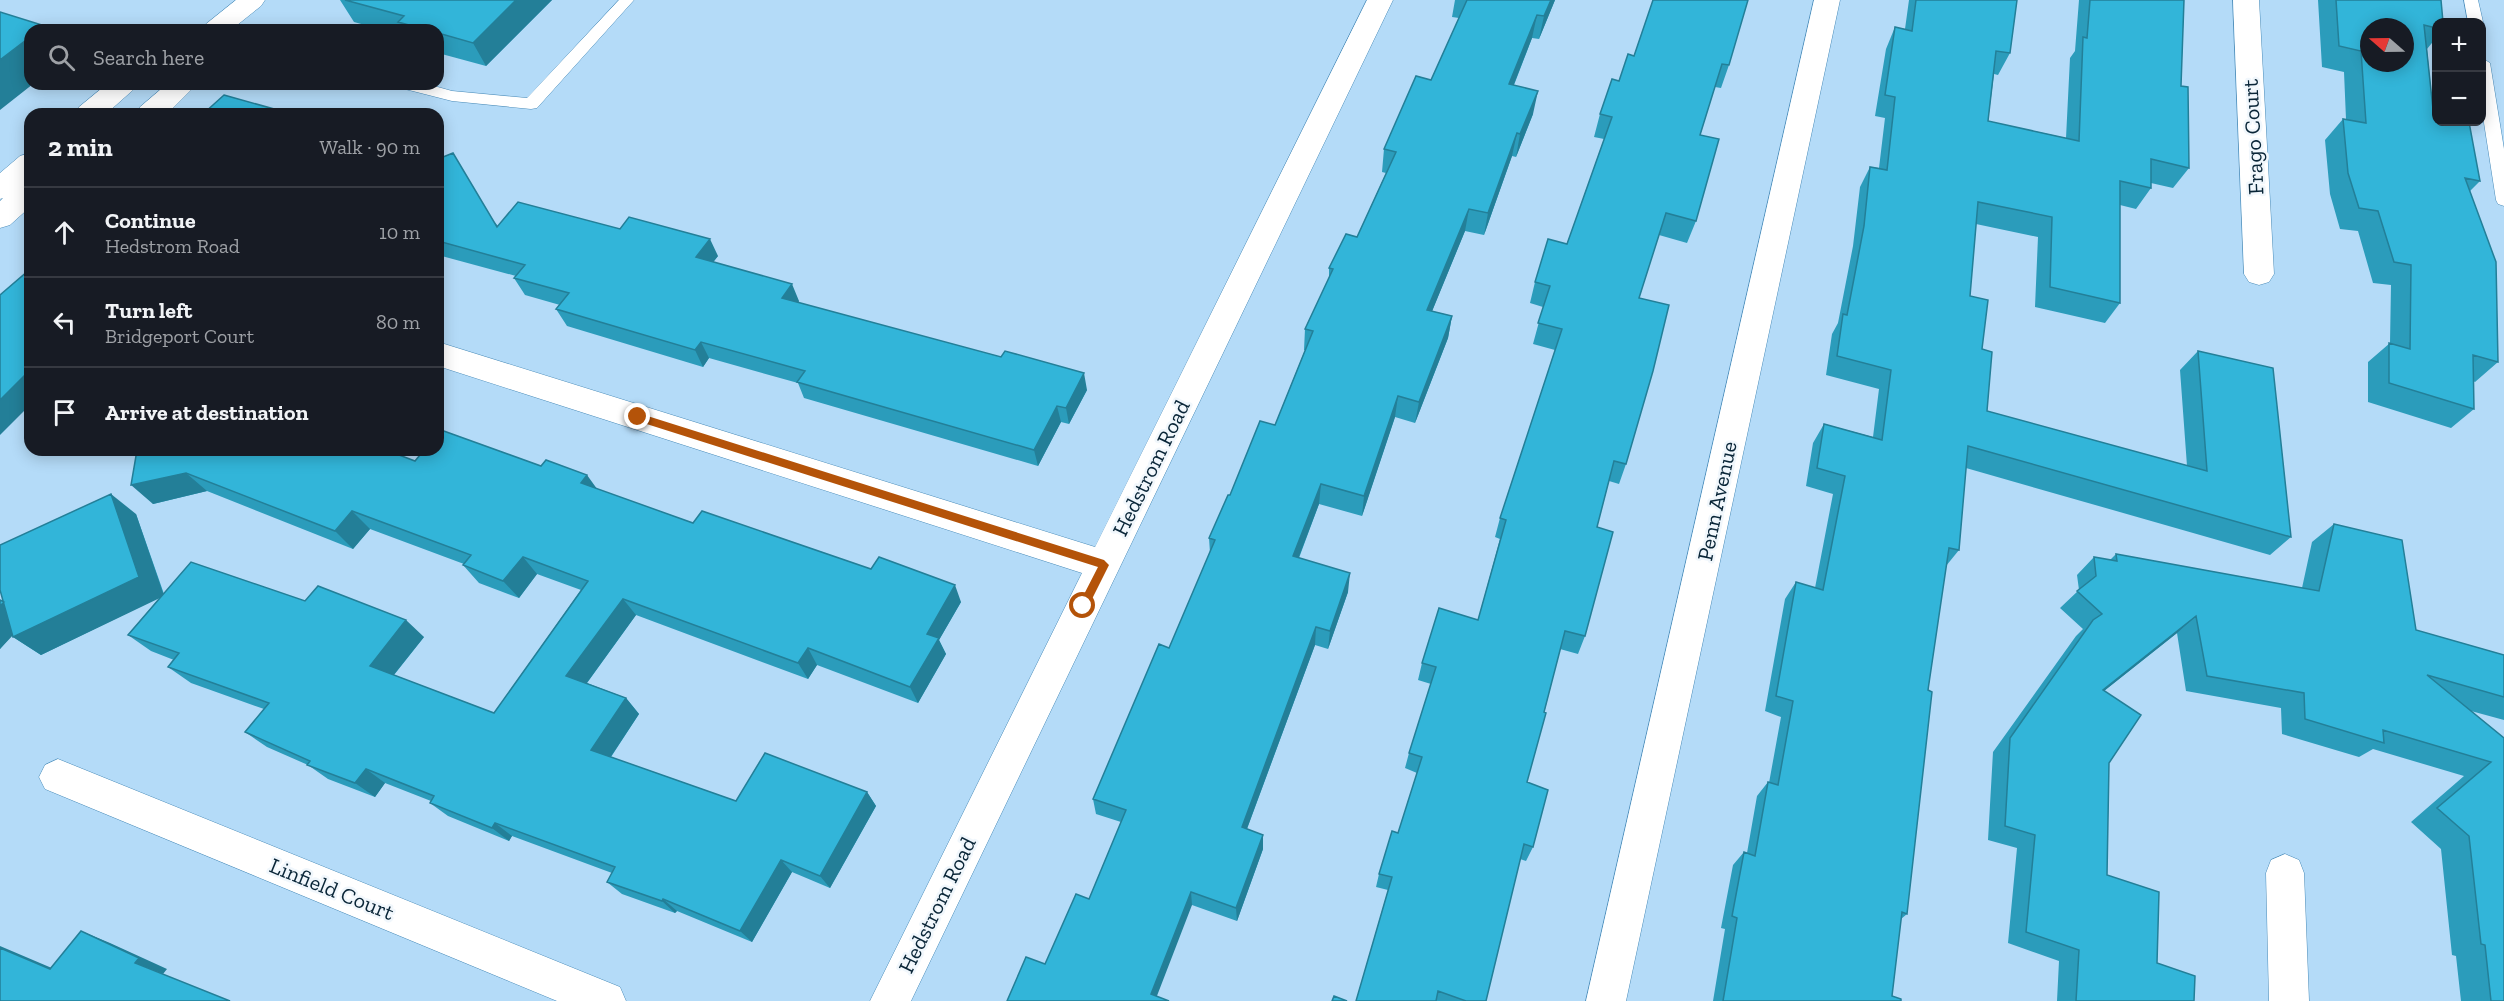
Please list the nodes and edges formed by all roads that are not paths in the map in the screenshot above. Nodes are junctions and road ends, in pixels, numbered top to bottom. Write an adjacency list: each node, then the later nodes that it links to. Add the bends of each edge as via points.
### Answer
1 (252, 0): 8 (street)
2 (627, 0): 12 (lane, via 531,104)
3 (1380, 0): 22 (street, Hedstrom Road)
4 (1827, 0): 27 (street, Penn Avenue)
5 (2246, 0): 20 (street, Frago Court)
6 (2471, 0): 7 (lane)
7 (2474, 18)
8 (226, 24)
9 (2483, 72): 16 (lane)
10 (117, 90): 13 (street)
11 (177, 90): 14 (street)
12 (430, 90)
13 (96, 108)
14 (157, 108)
15 (22, 179): 17 (street)
16 (2504, 200)
17 (0, 218)
18 (24, 223): 19 (street)
19 (0, 244)
20 (2259, 274)
21 (444, 356): 22 (street)
22 (1104, 565): 26 (street, Hedstrom Road)
23 (58, 777): 25 (street, Linfield Court)
24 (2284, 873): 28 (street)
25 (606, 1001)
26 (890, 1001)
27 (1606, 1001)
28 (2289, 1001)

